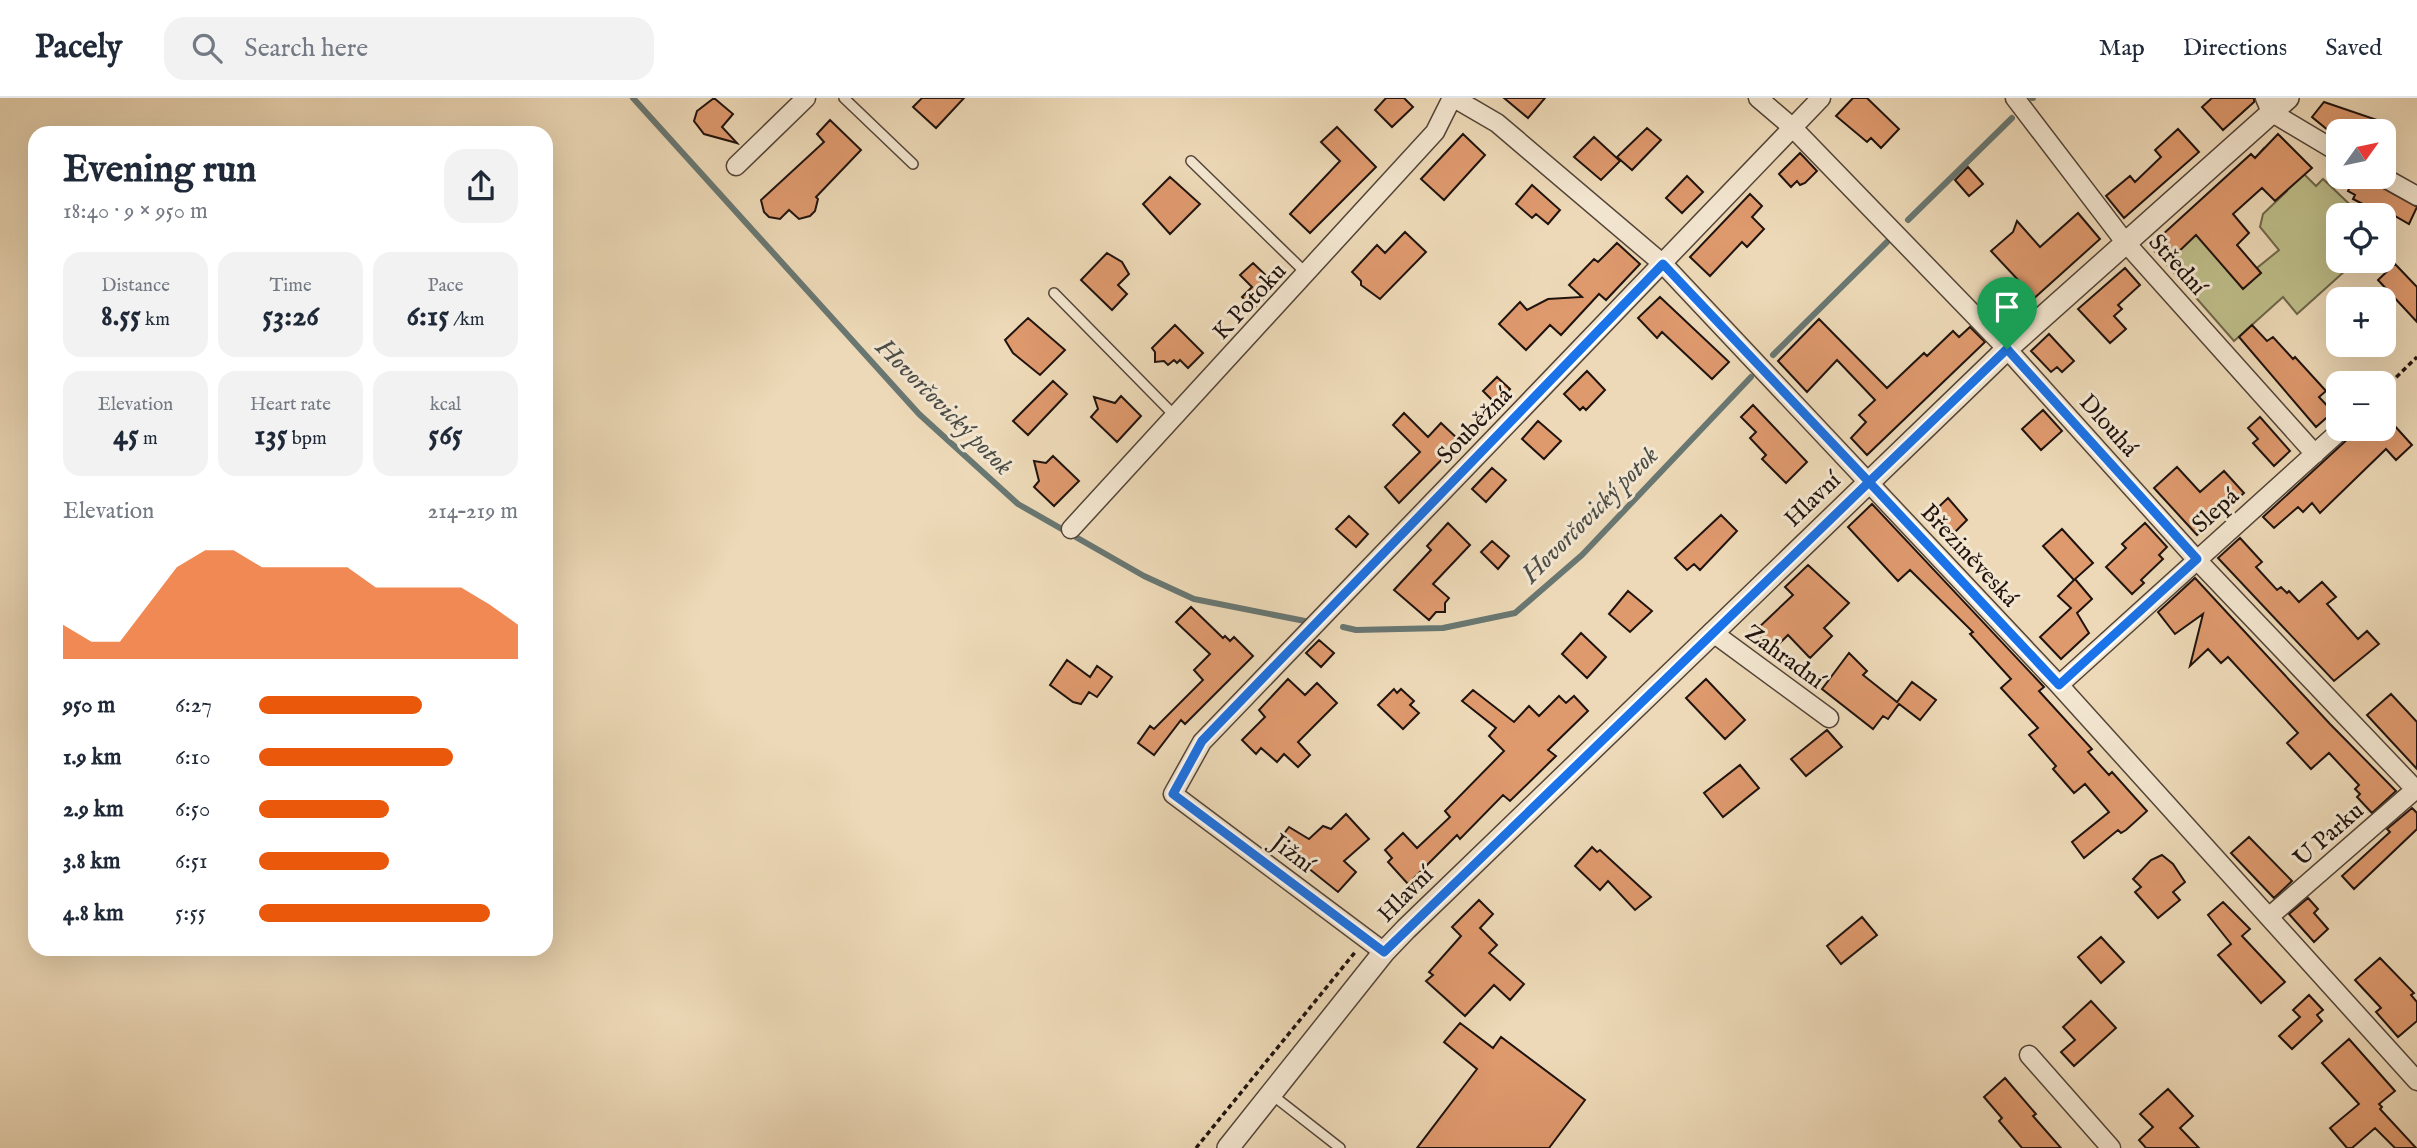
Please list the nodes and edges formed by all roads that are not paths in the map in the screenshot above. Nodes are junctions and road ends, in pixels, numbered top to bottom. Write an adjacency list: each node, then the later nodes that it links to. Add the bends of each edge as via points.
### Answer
1 (806, 98): 13 (street)
2 (844, 98): 12 (lane)
3 (1453, 98): 17 (street, Březiněveská, via 1497,123); 18 (street, K Potoku, via 1435,132)
4 (1758, 98): 9 (street, Dlouhá)
5 (1821, 98): 9 (street, Souběžná)
6 (2015, 98): 16 (street, Střední)
7 (2288, 98): 8 (street, Hlavní)
8 (2268, 105): 10 (street); 16 (street, Hlavní)
9 (1792, 127): 17 (street, Souběžná); 20 (street, Dlouhá)
10 (2326, 144)
11 (1191, 161): 18 (lane)
12 (913, 164)
13 (736, 166)
14 (2396, 184): 15 (street)
15 (2417, 195)
16 (2125, 242): 20 (street, Hlavní); 23 (street, Střední)
17 (1663, 264): 24 (street, Březiněveská); 31 (street, Souběžná, via 1202,741)
18 (1307, 274): 21 (street, K Potoku)
19 (1054, 293): 21 (lane)
20 (2007, 349): 24 (street, Hlavní); 26 (street, Dlouhá)
21 (1175, 416): 25 (street, K Potoku)
22 (2329, 441): 23 (street, Slepá)
23 (2315, 454): 26 (street, Slepá)
24 (1869, 482): 27 (street, Hlavní); 28 (street, Březiněveská)
25 (1071, 529)
26 (2197, 559): 28 (street, Slepá); 30 (street, Dlouhá)
27 (1712, 632): 29 (street, Zahradní); 33 (street, Hlavní)
28 (2059, 685): 32 (street, Březiněveská)
29 (1829, 719)
30 (2416, 790): 32 (street, U Parku)
31 (1173, 794): 33 (street, Jižní)
32 (2270, 916): 35 (street, Březiněveská)
33 (1384, 952): 36 (street, Hlavní)
34 (2029, 1055): 39 (street)
35 (2417, 1081)
36 (1271, 1094): 37 (street, Hlavní); 38 (lane)
37 (1228, 1148)
38 (1340, 1148)
39 (2112, 1148)

